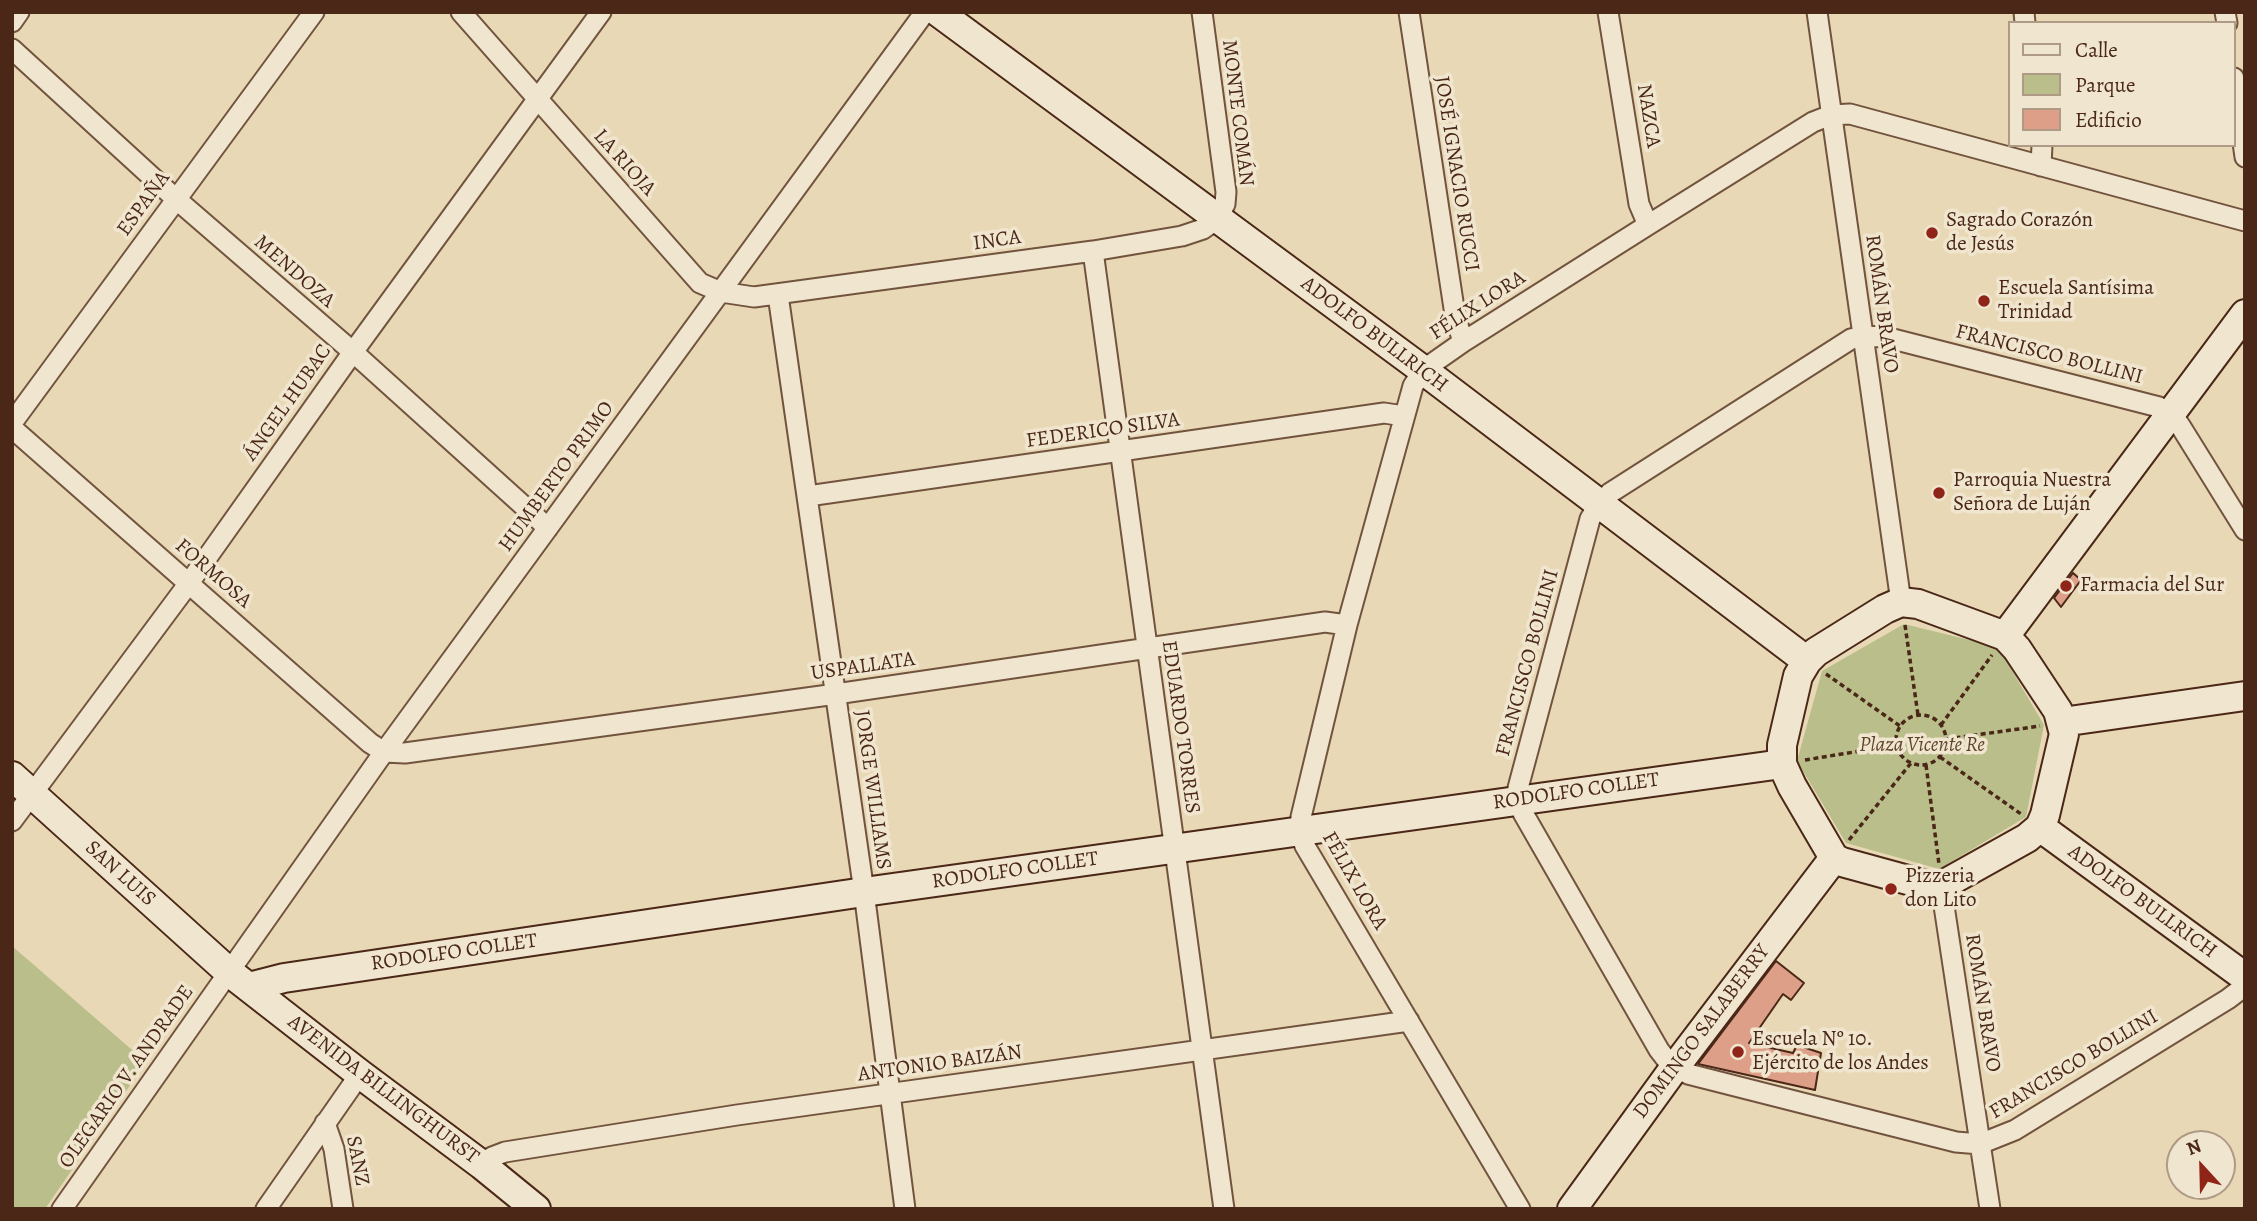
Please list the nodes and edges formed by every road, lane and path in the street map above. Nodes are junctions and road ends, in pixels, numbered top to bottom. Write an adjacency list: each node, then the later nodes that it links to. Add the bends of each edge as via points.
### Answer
1 (19, 12): 11 (street)
2 (314, 12): 19 (street, ESPAÑA)
3 (461, 12): 14 (street, LA RIOJA)
4 (601, 12): 14 (street, ÁNGEL HUBAC)
5 (925, 12): 24 (street, HUMBERTO PRIMO)
6 (938, 12): 20 (street, ADOLFO BULLRICH)
7 (1202, 12): 20 (street, MONTE COMÁN, via 1225,176 1224,204)
8 (1409, 12): 28 (street, JOSÉ IGNACIO RUCCI)
9 (1608, 12): 22 (street, NAZCA, via 1639,204)
10 (1817, 12): 15 (street, ROMÁN BRAVO)
11 (12, 22)
12 (12, 49): 19 (street, MENDOZA)
13 (2236, 92): 17 (street)
14 (537, 100): 24 (street, LA RIOJA, via 700,283); 29 (street, ÁNGEL HUBAC)
15 (1831, 115): 18 (street, via 1850,114); 22 (street, FÉLIX LORA, via 1813,121); 27 (street, ROMÁN BRAVO)
16 (2042, 147): 18 (street)
17 (2245, 157)
18 (2042, 166): 21 (street)
19 (176, 199): 29 (street, MENDOZA); 33 (street, ESPAÑA)
20 (1217, 219): 23 (street, INCA, via 1182,236); 30 (street, ADOLFO BULLRICH)
21 (2245, 221)
22 (1648, 225): 28 (street, FÉLIX LORA)
23 (1093, 251): 25 (street, INCA); 34 (street, EDUARDO TORRES)
24 (721, 292): 25 (street, LA RIOJA); 37 (street, HUMBERTO PRIMO)
25 (778, 295): 35 (street, JORGE WILLIAMS)
26 (2245, 314): 31 (street)
27 (1863, 336): 31 (street, FRANCISCO BOLLINI, via 1885,337); 36 (street, FRANCISCO BOLLINI, via 1834,348 1610,493); 40 (street, ROMÁN BRAVO)
28 (1462, 342): 30 (street, FÉLIX LORA)
29 (353, 352): 37 (street, MENDOZA); 39 (street, ÁNGEL HUBAC)
30 (1423, 370): 32 (street, FÉLIX LORA); 36 (street, ADOLFO BULLRICH)
31 (2172, 414): 38 (street); 42 (street)
32 (1404, 416): 34 (street, FEDERICO SILVA, via 1384,414); 41 (street, FÉLIX LORA)
33 (12, 426): 39 (street, FORMOSA)
34 (1120, 451): 35 (street, FEDERICO SILVA); 43 (street, EDUARDO TORRES)
35 (808, 496): 45 (street, JORGE WILLIAMS)
36 (1600, 504): 44 (street, ADOLFO BULLRICH); 60 (street, FRANCISCO BOLLINI, via 1590,519 1518,788)
37 (548, 528): 53 (street, HUMBERTO PRIMO)
38 (2245, 530)
39 (189, 583): 53 (street, FORMOSA); 59 (street, ÁNGEL HUBAC)
40 (1901, 603): 42 (street, via 1918,604); 44 (street); 47 (path)
41 (1348, 625): 43 (street, USPALLATA, via 1325,622); 63 (street, FÉLIX LORA)
42 (2006, 636): 48 (street); 49 (path)
43 (1146, 649): 45 (street, USPALLATA); 64 (street, EDUARDO TORRES)
44 (1807, 661): 50 (path); 56 (street, via 1798,676)
45 (836, 694): 53 (street, USPALLATA, via 405,753); 67 (street, JORGE WILLIAMS)
46 (2245, 696): 48 (street)
47 (1918, 715): 49 (path); 50 (path)
48 (2062, 722): 51 (path); 62 (street, via 2062,747)
49 (1941, 725): 51 (path)
50 (1901, 726): 52 (path)
51 (1947, 739): 54 (path)
52 (1897, 745): 55 (path); 56 (path)
53 (384, 752): 69 (street, HUMBERTO PRIMO)
54 (1940, 757): 57 (path); 62 (path)
55 (1911, 763): 57 (path); 65 (path)
56 (1782, 764): 60 (street, RODOLFO COLLET); 65 (street)
57 (1926, 765): 66 (path)
58 (12, 776): 59 (street, SAN LUIS)
59 (33, 795): 61 (street, ÁNGEL HUBAC); 69 (street, SAN LUIS)
60 (1519, 800): 63 (street, RODOLFO COLLET); 73 (street, via 1659,1050)
61 (12, 821)
62 (2040, 827): 66 (street); 68 (street, ADOLFO BULLRICH)
63 (1300, 832): 64 (street, RODOLFO COLLET); 71 (street, FÉLIX LORA)
64 (1174, 848): 67 (street, RODOLFO COLLET); 72 (street, EDUARDO TORRES)
65 (1835, 858): 66 (street); 73 (street, DOMINGO SALABERRY)
66 (1941, 887): 77 (street, ROMÁN BRAVO)
67 (863, 892): 69 (street, RODOLFO COLLET, via 284,978); 75 (street, JORGE WILLIAMS)
68 (2245, 977)
69 (239, 980): 74 (street, AVENIDA BILLINGHURST); 79 (street, OLEGARIO V. ANDRADE)
70 (2245, 986): 77 (street, FRANCISCO BOLLINI, via 2015,1130)
71 (1409, 1021): 72 (street, ANTONIO BAIZÁN); 85 (street, FÉLIX LORA)
72 (1202, 1049): 75 (street, ANTONIO BAIZÁN); 84 (street, EDUARDO TORRES)
73 (1675, 1067): 77 (street, FRANCISCO BOLLINI, via 1956,1142); 86 (street, DOMINGO SALABERRY)
74 (360, 1074): 76 (street); 78 (street, AVENIDA BILLINGHURST)
75 (890, 1094): 78 (street, ANTONIO BAIZÁN, via 505,1152); 83 (street, JORGE WILLIAMS)
76 (325, 1123): 80 (street); 81 (street, SANZ)
77 (1980, 1143): 87 (street, ROMÁN BRAVO)
78 (482, 1165): 82 (street, AVENIDA BILLINGHURST)
79 (62, 1209)
80 (266, 1209)
81 (343, 1209)
82 (536, 1209)
83 (905, 1209)
84 (1224, 1209)
85 (1520, 1209)
86 (1572, 1209)
87 (1990, 1209)

